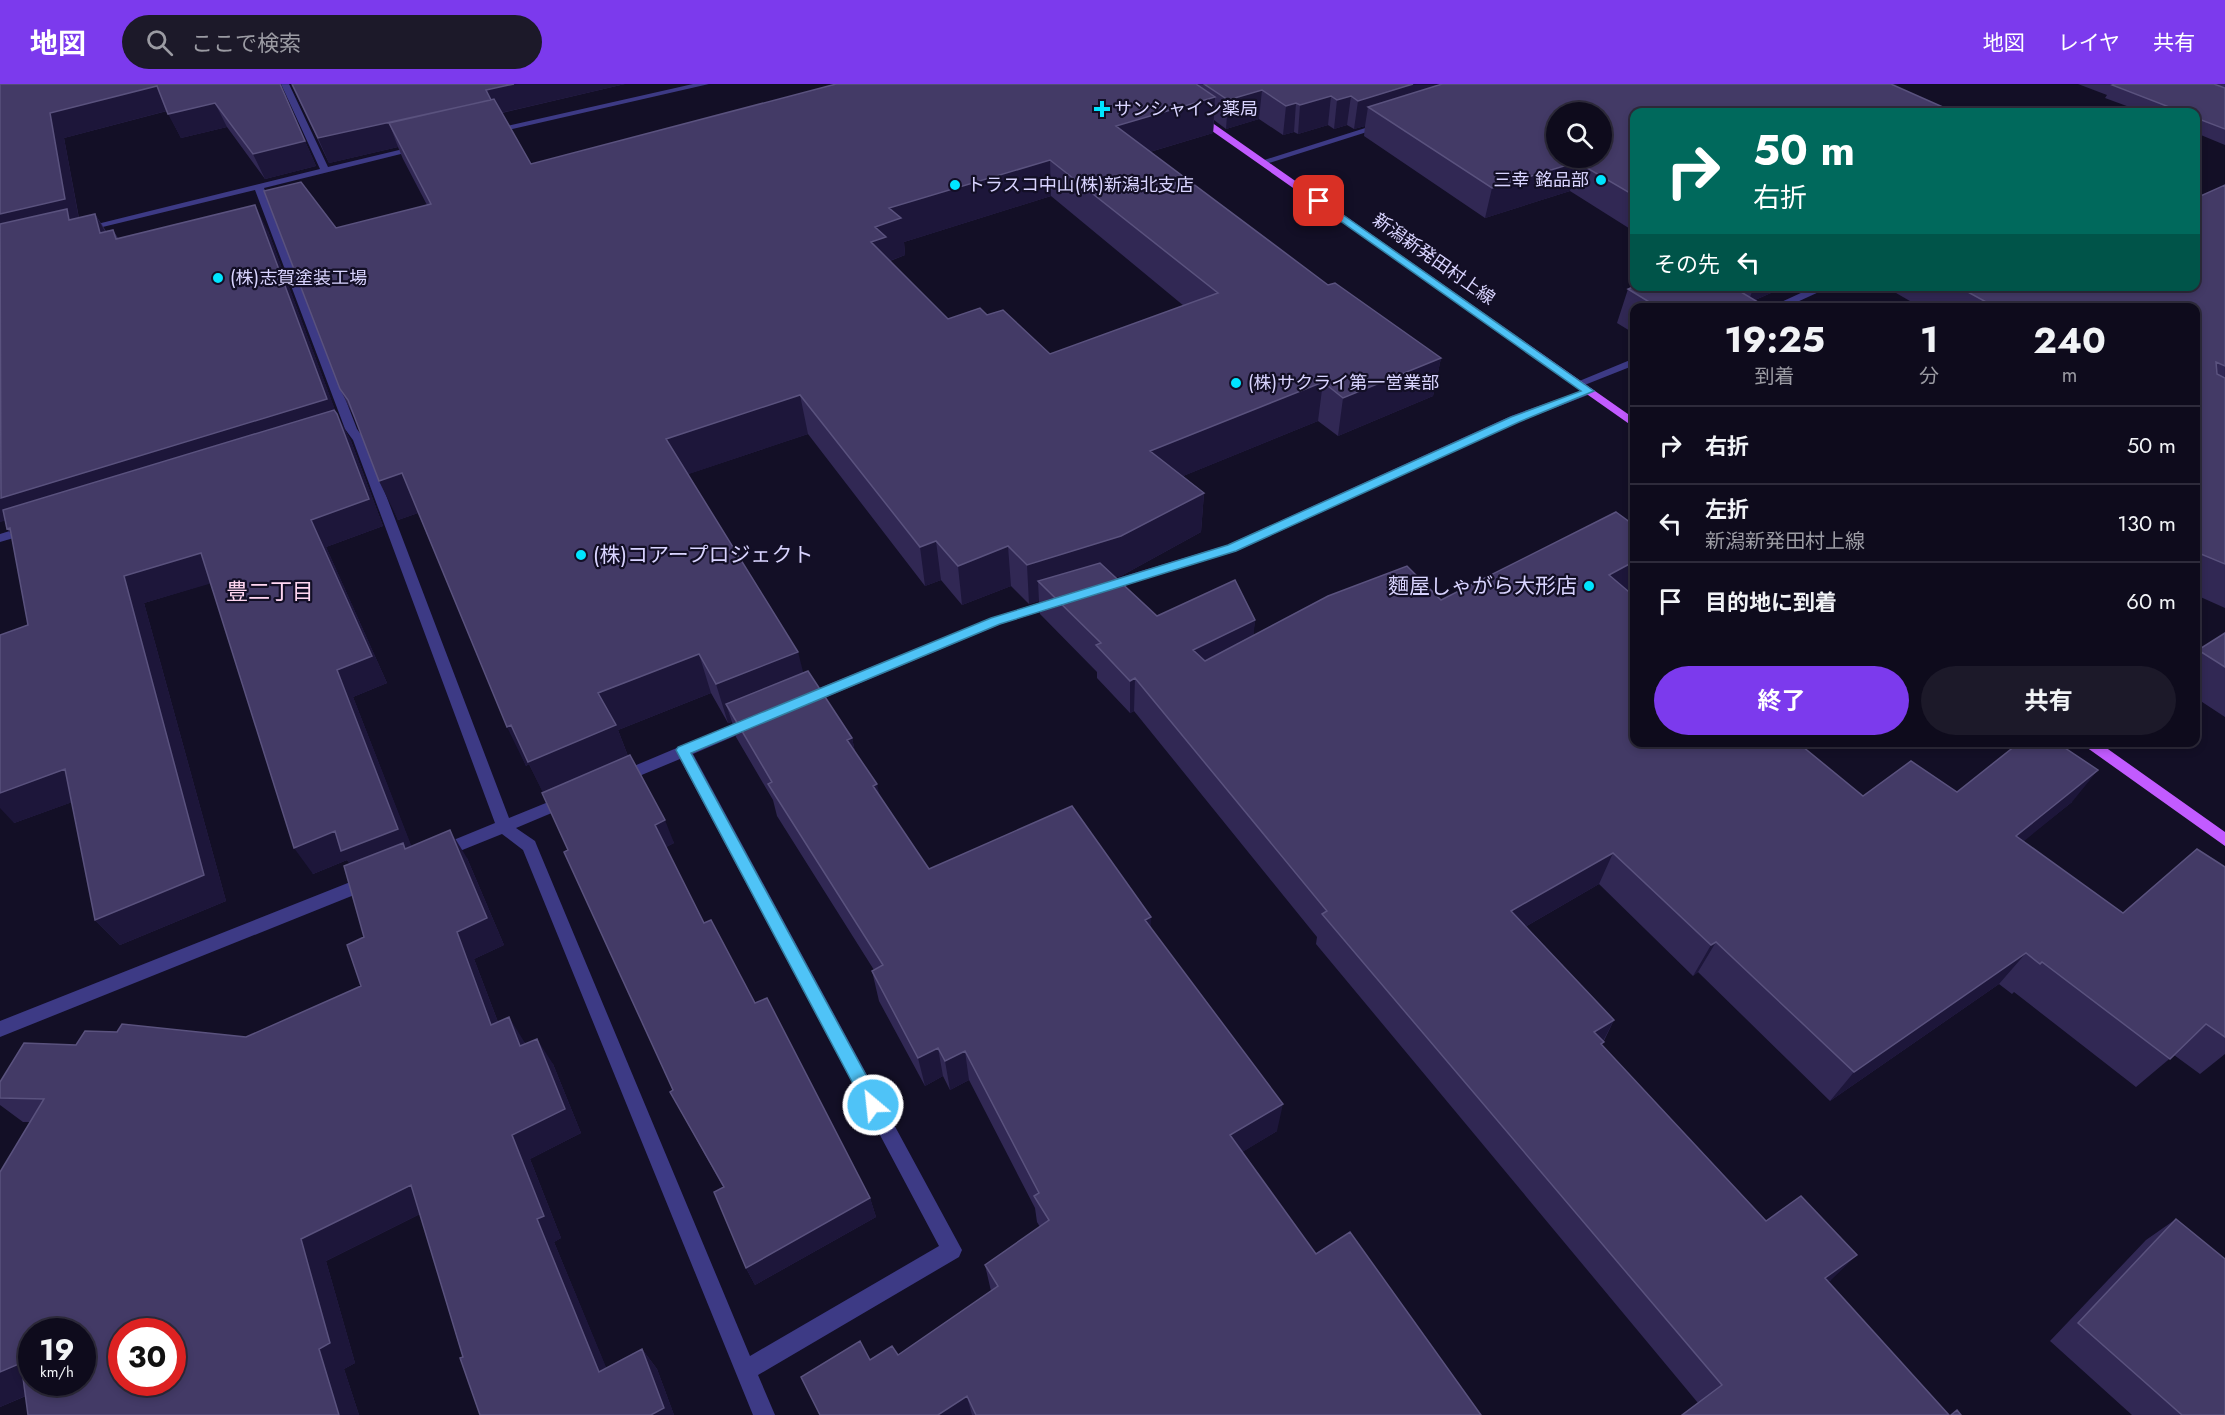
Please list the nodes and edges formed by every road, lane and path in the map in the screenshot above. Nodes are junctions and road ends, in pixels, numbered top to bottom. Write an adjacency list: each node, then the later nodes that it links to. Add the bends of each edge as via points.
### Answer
1 (285, 84): 8 (street)
2 (705, 84): 5 (street)
3 (1189, 110): 7 (main road, 新潟新発田村上線)
4 (1395, 121): 7 (street)
5 (474, 135)
6 (429, 146): 8 (street)
7 (1263, 162): 14 (main road, 新潟新発田村上線)
8 (325, 170): 9 (street)
9 (258, 186): 10 (street); 26 (street, via 345,430 359,440)
10 (67, 233)
11 (1815, 291): 12 (street)
12 (1785, 303)
13 (1630, 364): 14 (street)
14 (1583, 387): 15 (main road, 新潟新発田村上線); 18 (street, via 1232,548)
15 (1630, 420)
16 (45, 524): 17 (street)
17 (0, 538)
18 (1089, 592)
19 (1068, 598): 20 (street, via 996,621)
20 (791, 706)
21 (769, 715): 23 (street)
22 (2093, 747): 27 (main road)
23 (683, 750): 24 (street); 31 (street, via 952,1250)
24 (609, 782)
25 (578, 796): 26 (street)
26 (505, 828): 28 (street); 31 (street, via 529,846)
27 (2225, 840)
28 (428, 858)
29 (384, 876): 30 (street)
30 (0, 1029)
31 (746, 1370): 32 (street)
32 (764, 1415)

